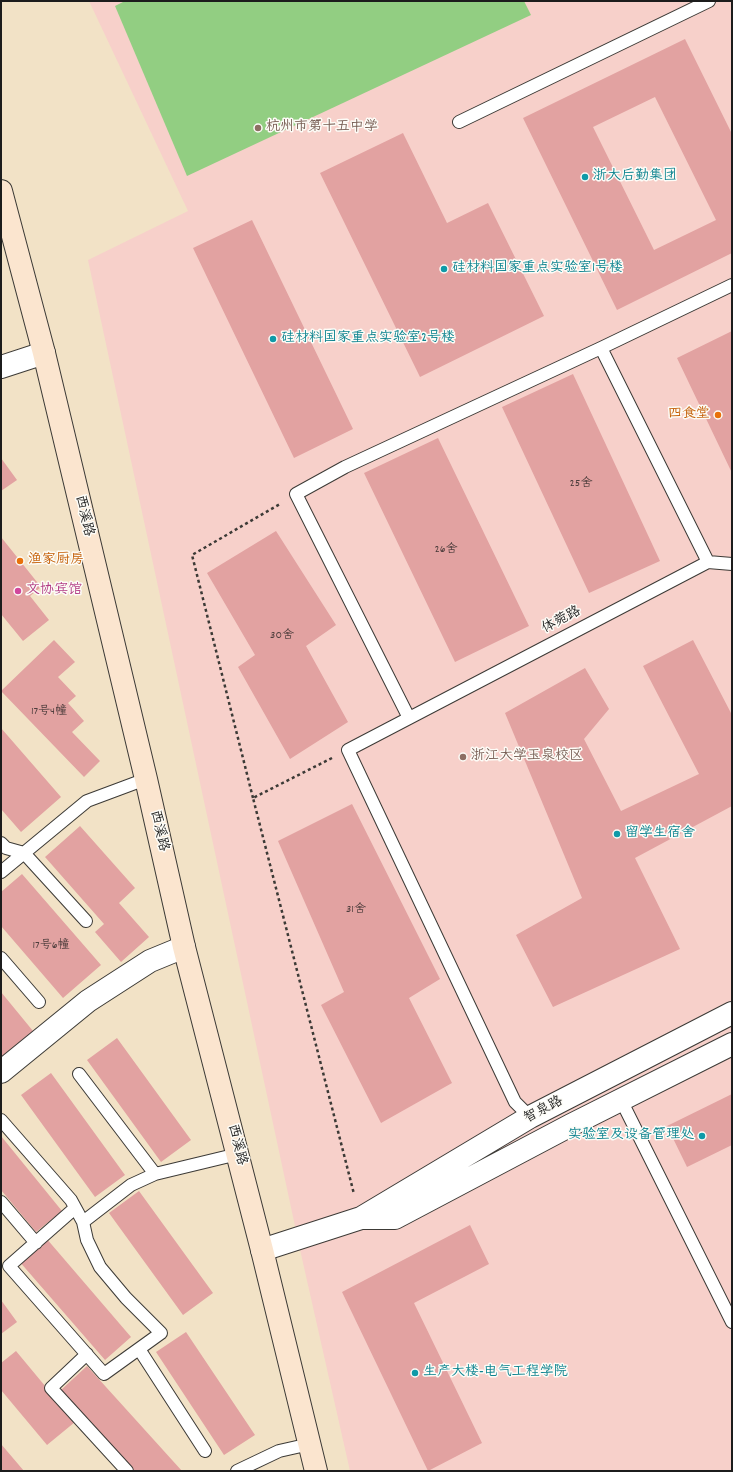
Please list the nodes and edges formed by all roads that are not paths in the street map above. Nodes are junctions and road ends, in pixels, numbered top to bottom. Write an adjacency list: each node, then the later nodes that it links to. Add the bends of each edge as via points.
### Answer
1 (709, 1): 2 (lane)
2 (459, 122)
3 (1, 191): 6 (main road, 西溪路)
4 (732, 285): 5 (lane)
5 (601, 348): 8 (lane); 10 (lane, via 345,467 296,494)
6 (44, 353): 7 (street); 11 (main road, 西溪路)
7 (1, 367)
8 (708, 562): 9 (lane); 10 (lane, 体菀路)
9 (732, 564)
10 (409, 718): 24 (lane, 体菀路, via 348,750 515,1102)
11 (146, 779): 13 (lane, via 87,801); 16 (main road, 西溪路)
12 (1, 843): 13 (lane, via 6,848)
13 (24, 853): 14 (lane); 15 (lane)
14 (1, 872)
15 (86, 921)
16 (184, 946): 21 (street, via 150,962 88,1001); 26 (main road, 西溪路)
17 (1, 958): 18 (lane)
18 (39, 1002)
19 (732, 1013): 24 (street, 智泉路)
20 (732, 1044): 23 (street, 智泉路)
21 (1, 1072)
22 (79, 1074): 27 (lane)
23 (622, 1100): 30 (street, 智泉路, via 395,1218); 34 (lane)
24 (530, 1118): 30 (street, 智泉路)
25 (1, 1120): 29 (lane, via 71,1200)
26 (238, 1154): 27 (lane); 33 (main road, 西溪路)
27 (155, 1174): 31 (lane, via 131,1186)
28 (1, 1202): 32 (lane)
29 (75, 1208): 31 (lane); 32 (lane)
30 (361, 1218): 33 (street, 智泉路)
31 (83, 1222): 35 (lane, via 87,1240 100,1267 161,1333)
32 (36, 1242): 36 (lane, via 9,1266)
33 (262, 1250): 37 (main road, 西溪路)
34 (732, 1322)
35 (139, 1349): 36 (lane, via 104,1374); 38 (lane)
36 (87, 1354): 39 (lane, via 51,1388)
37 (310, 1444): 40 (lane, via 279,1451); 41 (main road, 西溪路)
38 (205, 1451)
39 (127, 1471)
40 (237, 1471)
41 (316, 1471)

